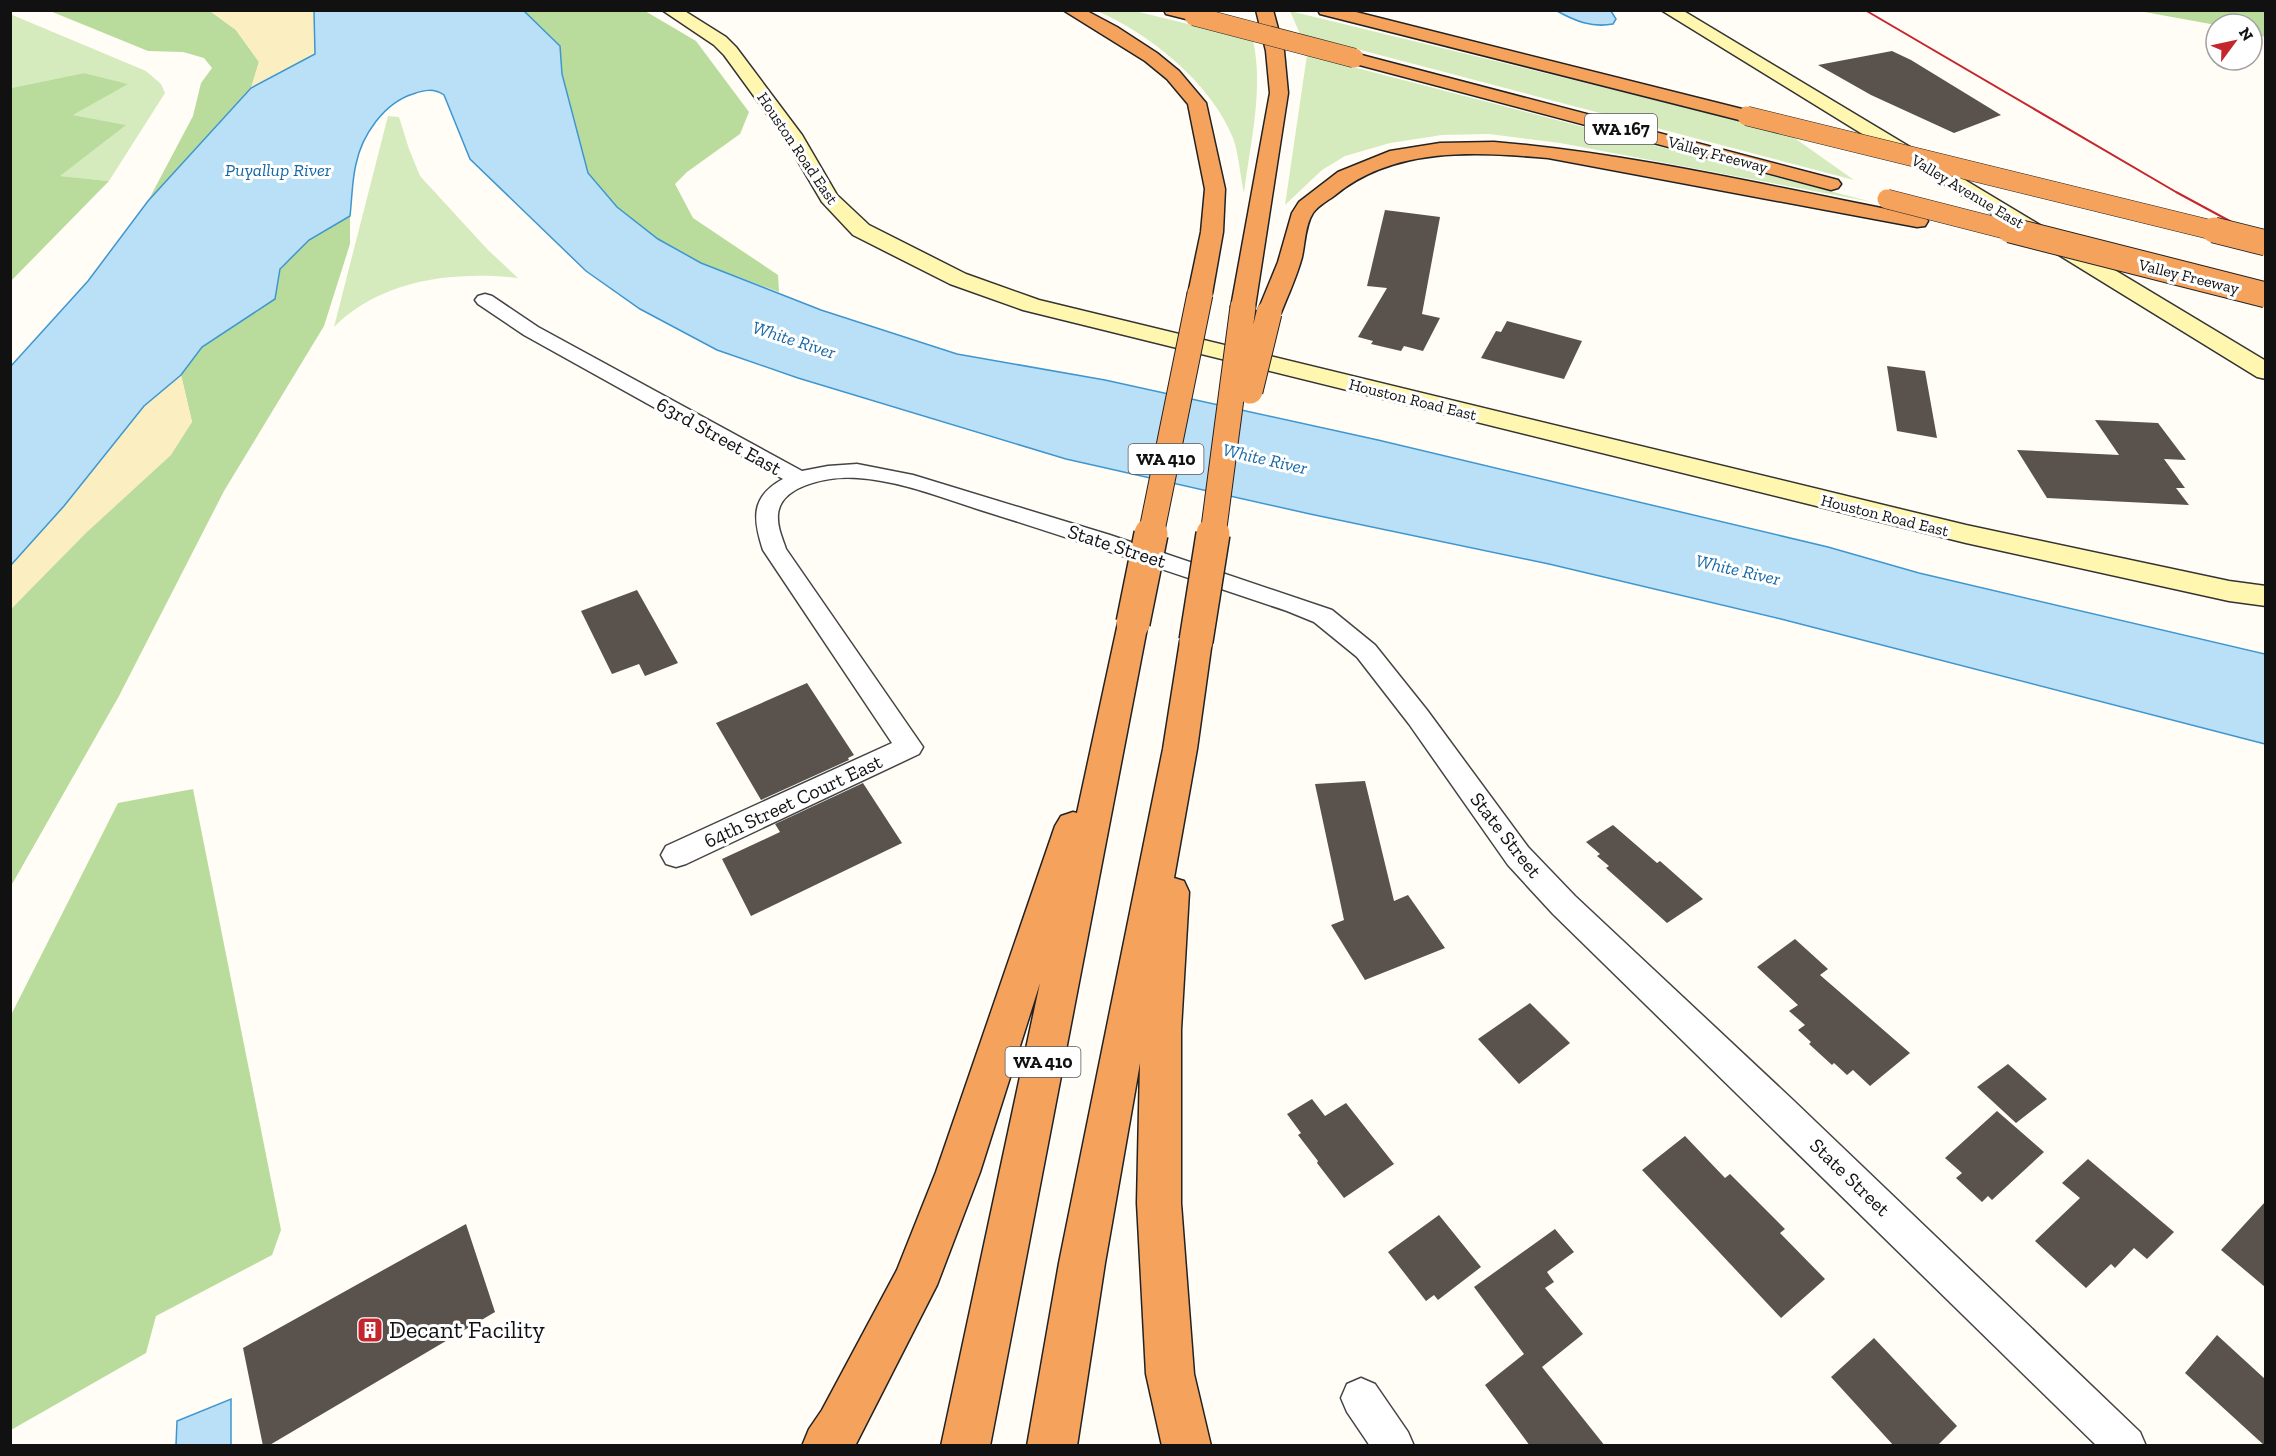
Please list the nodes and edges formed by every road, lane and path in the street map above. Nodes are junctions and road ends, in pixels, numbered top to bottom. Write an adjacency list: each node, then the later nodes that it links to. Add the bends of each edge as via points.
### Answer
1 (670, 10): 14 (street, Houston Road East, via 730,51 792,135 829,198 861,230 958,279 1031,305 1954,531)
2 (1172, 10): 8 (highway, Valley Freeway / WA 167, bridge)
3 (1264, 10): 12 (highway, bridge, via 1278,60 1278,93 1243,307)
4 (1669, 10): 11 (street, Valley Avenue East)
5 (1063, 12): 15 (highway, WA 410, bridge, via 1136,60 1182,105 1190,123 1207,143 1215,189 1212,232)
6 (1331, 12): 7 (highway, WA 167, bridge)
7 (2265, 243)
8 (2265, 295)
9 (485, 300): 13 (street, 63rd Street East, via 531,331)
10 (2265, 306): 12 (highway, bridge, via 1917,221 1571,155 1483,147 1417,153 1356,170 1323,190 1305,208 1269,314 1253,382)
11 (2265, 372)
12 (1224, 463): 17 (highway, WA 410, bridge)
13 (799, 479): 16 (street, 63rd Street East, via 779,493 769,508 767,528 775,549); 25 (street, State Street, via 839,471 886,475 1296,604 1344,631 1392,683 1518,856 1564,905)
14 (2265, 596)
15 (1121, 679): 20 (highway, via 958,1172 914,1285); 21 (highway, WA 410)
16 (909, 747): 18 (street, 64th Street Court East)
17 (1180, 749): 22 (highway, WA 410, via 1082,1263); 23 (highway, via 1161,1030 1160,1203 1170,1374)
18 (676, 855)
19 (1361, 1398): 24 (street)
20 (826, 1446)
21 (965, 1446)
22 (1052, 1446)
23 (1186, 1446)
24 (1394, 1446)
25 (2126, 1446)

